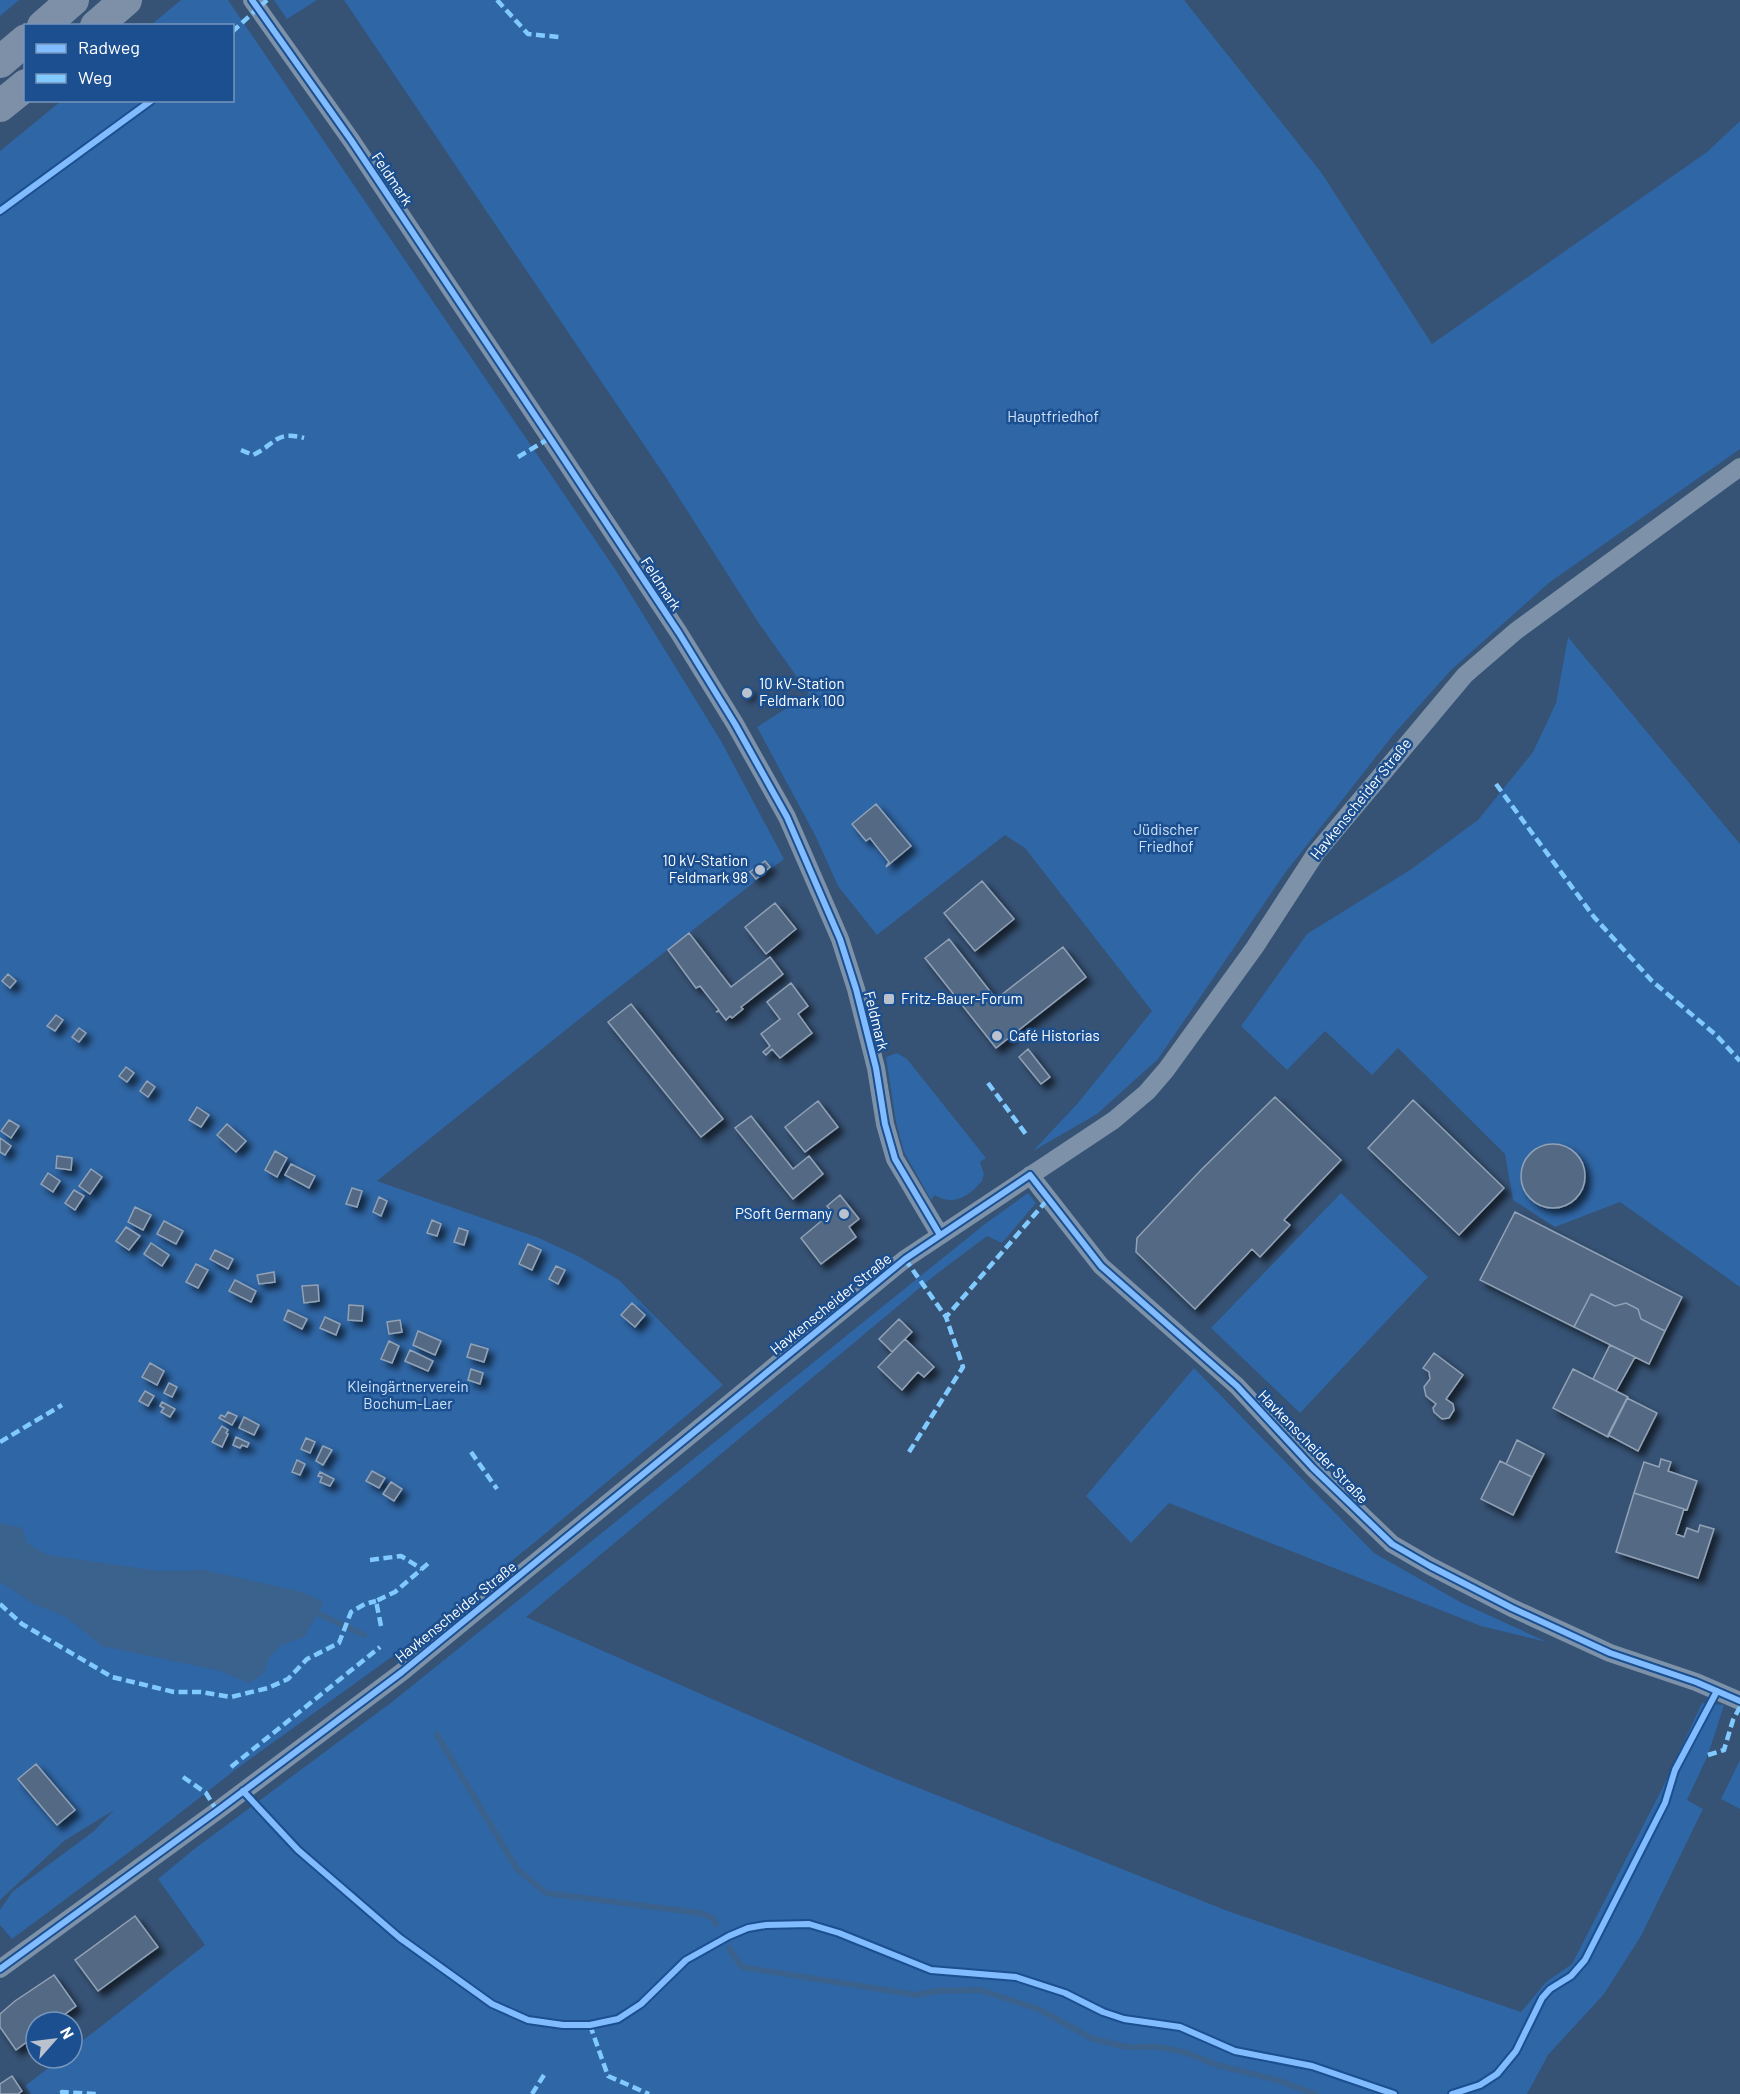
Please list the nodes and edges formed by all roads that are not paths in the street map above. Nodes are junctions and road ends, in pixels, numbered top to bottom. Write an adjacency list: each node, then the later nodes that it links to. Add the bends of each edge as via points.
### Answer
1 (73, 0): 4 (highway)
2 (126, 0): 5 (highway)
3 (252, 0): 12 (street, Feldmark, via 363,158 679,633 735,724 809,864 840,939 876,1068 895,1159)
4 (45, 24)
5 (98, 24)
6 (24, 42): 7 (highway)
7 (0, 62)
8 (24, 87): 9 (highway)
9 (0, 106)
10 (1740, 467): 11 (street, Havkenscheider Straße, via 1516,631 1465,675 1316,853 1255,947 1147,1092 1114,1120)
11 (1030, 1175): 12 (street, Havkenscheider Straße); 13 (street, Havkenscheider Straße, via 1101,1266 1237,1386 1313,1468 1392,1544 1512,1608 1610,1653)
12 (940, 1235): 14 (street, Havkenscheider Straße, via 905,1259 402,1672)
13 (1740, 1701)
14 (0, 1969)

